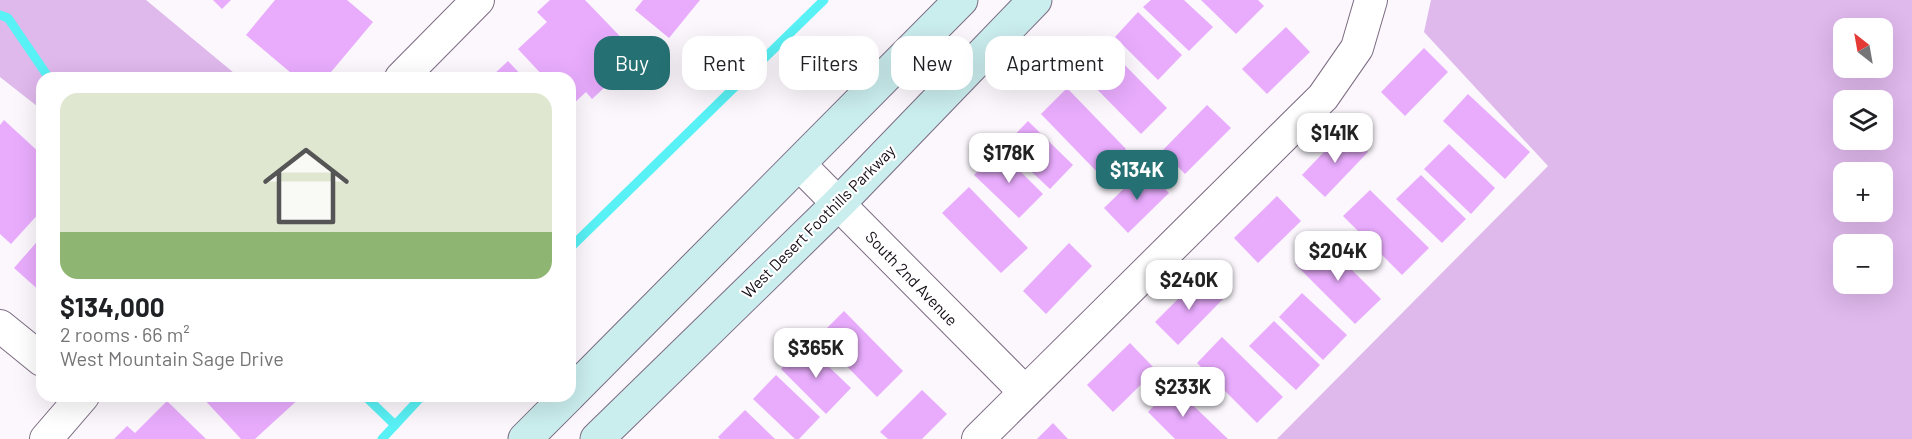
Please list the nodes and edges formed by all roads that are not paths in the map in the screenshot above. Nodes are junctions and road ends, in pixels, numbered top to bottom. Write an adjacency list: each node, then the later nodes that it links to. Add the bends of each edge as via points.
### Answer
1 (961, 0): 6 (street)
2 (1035, 0): 7 (street, West Desert Foothills Parkway)
3 (1371, 0): 11 (street, via 1357,48 1323,97)
4 (464, 4): 5 (street)
5 (406, 72)
6 (799, 164): 7 (street, South 2nd Avenue); 10 (street)
7 (839, 203): 11 (street, South 2nd Avenue); 16 (street, West Desert Foothills Parkway)
8 (0, 326): 9 (street)
9 (36, 355)
10 (576, 388)
11 (1025, 392): 17 (street)
12 (78, 402): 14 (street)
13 (562, 402): 15 (street)
14 (46, 439)
15 (525, 439)
16 (597, 439)
17 (978, 439)

